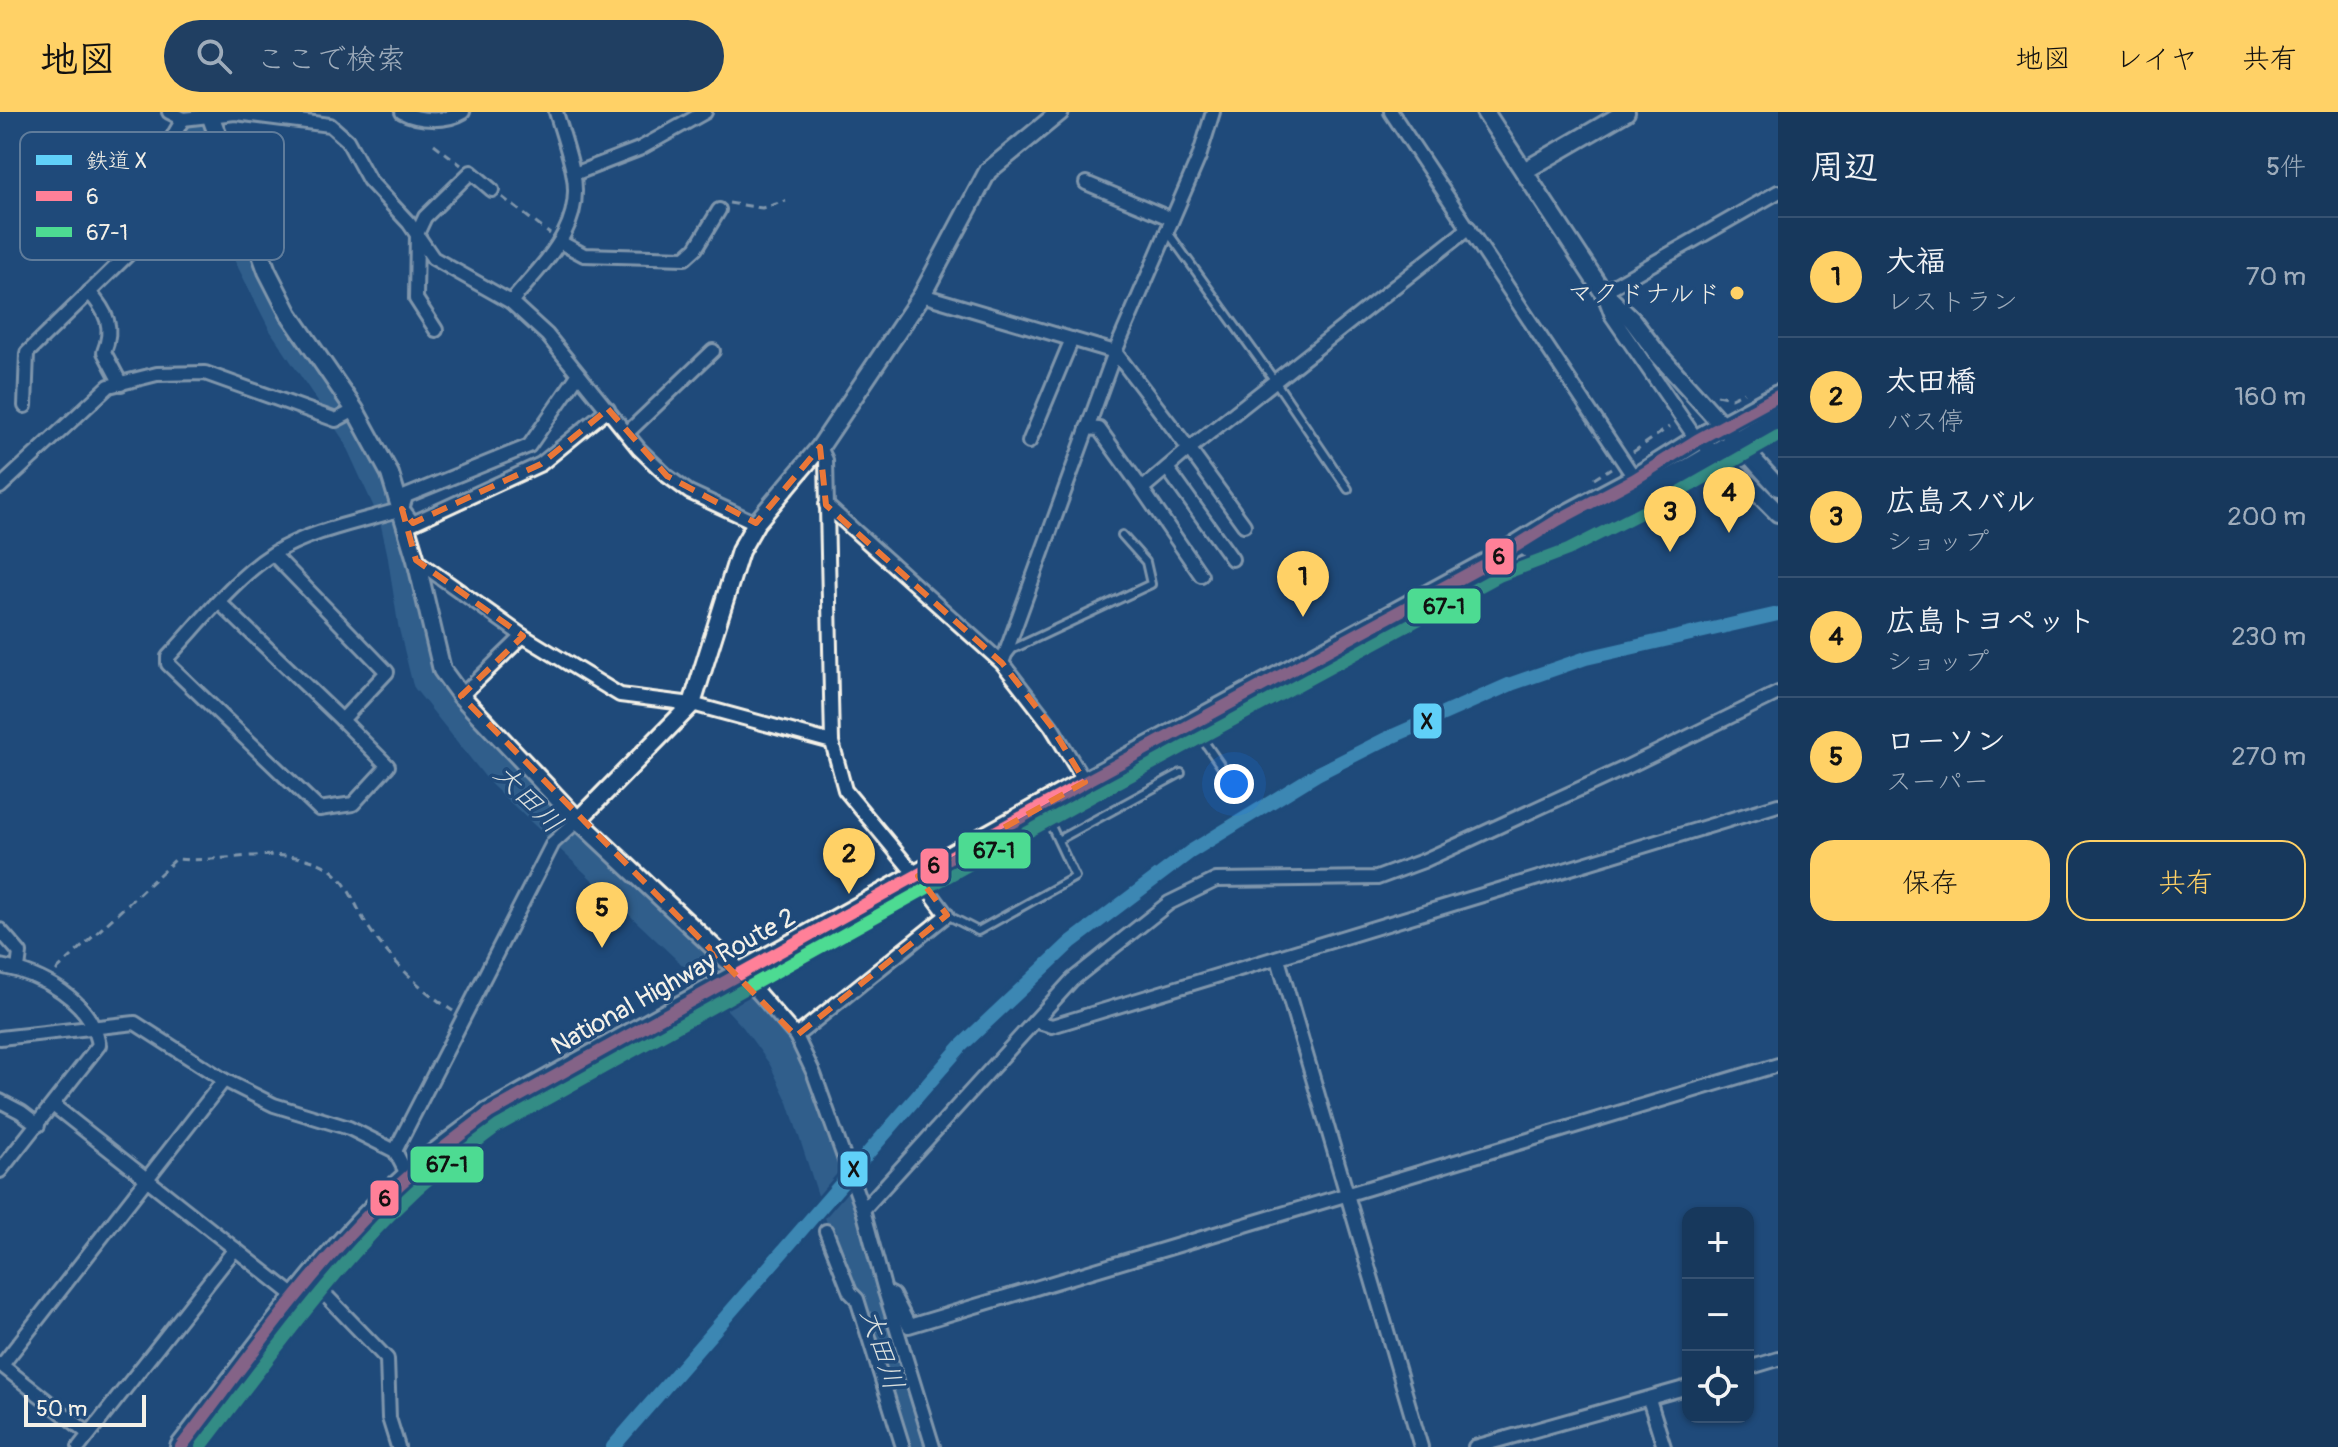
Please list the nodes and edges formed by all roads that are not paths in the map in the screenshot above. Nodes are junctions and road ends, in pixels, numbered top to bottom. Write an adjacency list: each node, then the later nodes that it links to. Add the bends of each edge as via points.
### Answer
1 (169, 112): 13 (street)
2 (337, 112): 14 (street)
3 (402, 112): 4 (street, via 413,118 454,118)
4 (463, 112)
5 (556, 112): 18 (street)
6 (705, 112): 18 (street, via 639,149)
7 (1060, 112): 31 (street, via 988,171)
8 (1213, 112): 23 (street)
9 (1391, 112): 24 (street)
10 (1485, 112): 17 (street)
11 (1626, 112): 17 (street)
12 (209, 113): 13 (street); 14 (street); 16 (street)
13 (183, 119): 15 (street)
14 (330, 125): 25 (street)
15 (176, 132)
16 (216, 132)
17 (1524, 171): 30 (street)
18 (574, 174): 26 (street, via 576,200)
19 (1086, 183): 23 (street)
20 (492, 190): 25 (street, via 471,172 425,217)
21 (1778, 192): 30 (street)
22 (719, 210): 26 (street, via 685,258 584,255)
23 (1169, 225): 36 (street); 38 (lane)
24 (1469, 228): 38 (street); 54 (street)
25 (417, 234): 32 (street, via 433,258); 33 (street, via 416,299)
26 (560, 242): 32 (street)
27 (122, 260): 29 (street)
28 (263, 260): 43 (street, via 289,314)
29 (89, 292): 39 (street, via 103,307 111,335 104,352); 41 (street, via 27,353)
30 (1603, 292): 47 (street); 48 (street, via 1612,316)
31 (922, 295): 34 (street); 50 (street)
32 (511, 302): 37 (street, via 547,335)
33 (436, 330)
34 (1072, 339): 36 (street); 49 (street)
35 (713, 351): 46 (street)
36 (1115, 352): 45 (street); 51 (street)
37 (578, 375): 42 (street); 60 (street, via 529,446 406,496)
38 (1275, 381): 51 (street); 58 (lane)
39 (121, 384): 43 (street, via 157,374 205,373 336,420); 55 (street, via 109,386 87,404)
40 (1778, 396): 47 (highway, National Highway Route 2)
41 (25, 406)
42 (608, 409): 46 (street); 60 (street, via 541,464 413,523)
43 (355, 410): 60 (street, via 390,474)
44 (1778, 418): 47 (highway, National Highway Route 2)
45 (1087, 428): 57 (street, via 1099,429); 72 (street)
46 (627, 433): 62 (street, via 689,492)
47 (1729, 434): 48 (highway, National Highway Route 2); 52 (highway, National Highway Route 2); 56 (street)
48 (1697, 440): 52 (street); 54 (highway, National Highway Route 2)
49 (1029, 442)
50 (820, 447): 59 (street, via 826,460); 62 (street)
51 (1189, 449): 53 (street); 63 (street)
52 (1715, 454): 61 (street); 68 (highway, National Highway Route 2, via 1561,536)
53 (1167, 468): 57 (street); 66 (street)
54 (1635, 479): 68 (highway, National Highway Route 2)
55 (0, 487)
56 (1778, 487)
57 (1142, 489): 69 (street)
58 (1348, 489)
59 (826, 505): 72 (street); 78 (street)
60 (402, 509): 65 (street); 67 (street)
61 (1778, 513)
62 (756, 523): 75 (street, via 740,551)
63 (1244, 525)
64 (1122, 535): 72 (lane, via 1146,562 1151,584 1013,649)
65 (273, 554): 70 (street); 76 (street, via 387,672)
66 (1232, 559)
67 (416, 560): 71 (street); 74 (street, via 442,670)
68 (1492, 561): 77 (highway, National Highway Route 2)
69 (1201, 575)
70 (219, 602): 76 (street); 76 (street, via 168,657 168,664 319,809 353,804 388,766)
71 (523, 636): 74 (street); 75 (street, via 620,695)
72 (1002, 663): 80 (street, via 1051,726)
73 (1778, 693): 93 (street, via 1623,769 1377,878 1216,880 1169,903 1072,980)
74 (461, 696): 84 (street)
75 (692, 704): 78 (street); 84 (street)
76 (342, 720)
77 (1191, 724): 80 (highway, National Highway Route 2); 81 (lane)
78 (832, 742): 86 (street, via 845,790)
79 (1181, 773): 85 (lane)
80 (1085, 782): 83 (highway, National Highway Route 2)
81 (1237, 789)
82 (1778, 805): 89 (street)
83 (1042, 806): 85 (lane); 86 (highway, National Highway Route 2)
84 (578, 820): 92 (street); 102 (street, via 553,843)
85 (1058, 840): 87 (lane, via 1075,877 978,931)
86 (918, 876): 87 (street); 92 (highway, National Highway Route 2)
87 (947, 915): 95 (street)
88 (0, 930): 91 (street, via 20,953)
89 (1278, 959): 93 (street, via 1052,1026); 106 (street)
90 (0, 966): 91 (street)
91 (18, 969): 94 (street, via 65,992)
92 (741, 973): 95 (street); 104 (highway, National Highway Route 2, via 489,1113)
93 (1035, 1021): 107 (street)
94 (96, 1028): 96 (street); 98 (street, via 135,1023); 100 (street, via 99,1045)
95 (796, 1036): 107 (street)
96 (0, 1038)
97 (1778, 1065): 106 (street)
98 (224, 1080): 102 (street); 105 (street)
99 (0, 1101): 101 (street)
100 (53, 1105): 101 (street); 105 (street)
101 (38, 1125): 103 (street)
102 (395, 1151): 104 (street)
103 (0, 1171)
104 (408, 1176): 110 (highway, National Highway Route 2)
105 (147, 1177): 109 (street); 114 (street)
106 (1348, 1196): 111 (street, via 909,1326 893,1295); 124 (street)
107 (863, 1210): 111 (street)
108 (826, 1231): 122 (street, via 857,1299)
109 (235, 1249): 112 (street); 118 (street)
110 (311, 1280): 112 (highway, National Highway Route 2); 121 (street, via 387,1359 389,1418)
111 (885, 1291): 123 (street)
112 (297, 1298): 120 (highway, National Highway Route 2)
113 (1778, 1359): 115 (street)
114 (1, 1364): 118 (street)
115 (1754, 1366)
116 (1682, 1389): 117 (street)
117 (1649, 1399): 125 (street); 126 (street)
118 (89, 1434): 119 (street)
119 (79, 1447)
120 (181, 1447)
121 (398, 1447)
122 (903, 1447)
123 (933, 1447)
124 (1421, 1447)
125 (1475, 1447)
126 (1664, 1447)

